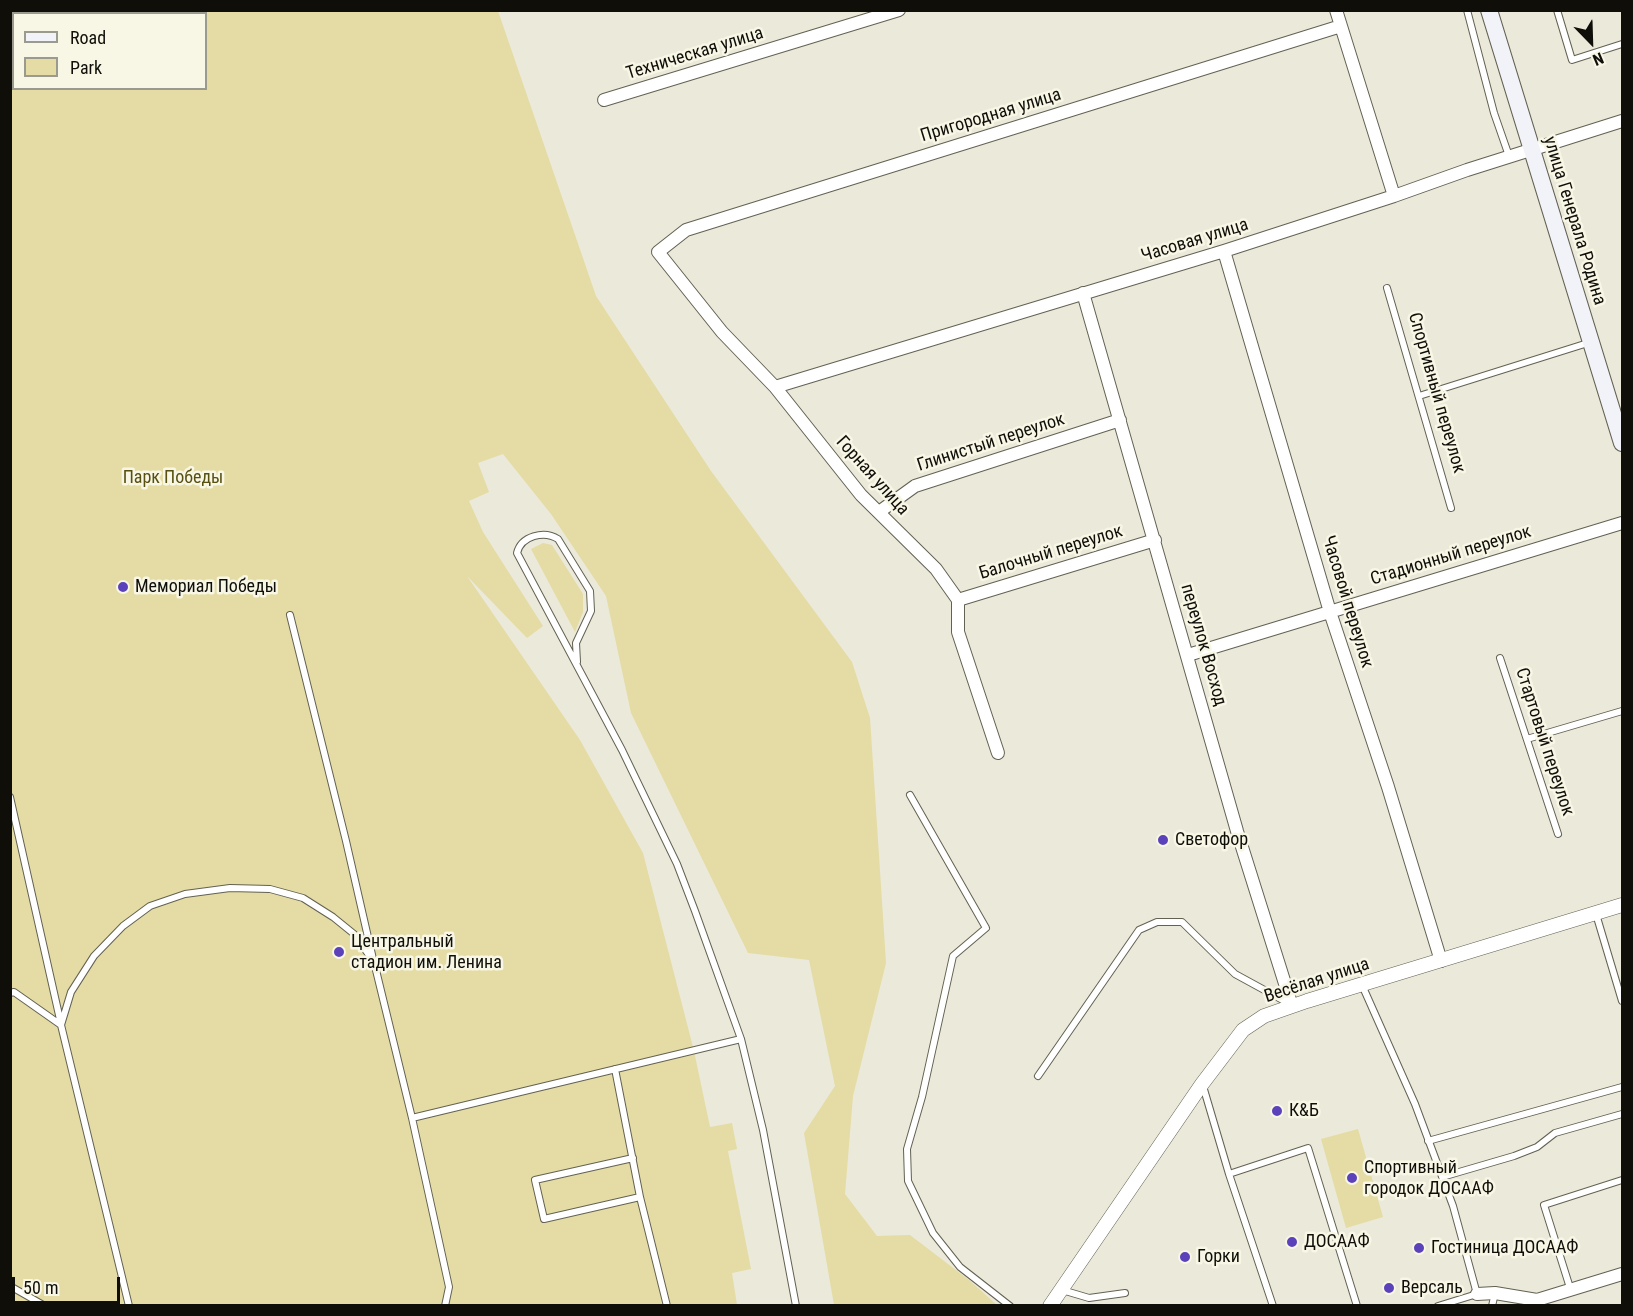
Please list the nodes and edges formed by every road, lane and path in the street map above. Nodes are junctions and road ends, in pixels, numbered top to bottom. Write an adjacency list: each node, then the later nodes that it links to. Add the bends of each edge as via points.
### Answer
1 (899, 10): 8 (street, Техническая улица)
2 (1336, 10): 6 (street)
3 (1467, 10): 11 (lane)
4 (1489, 10): 10 (main road, улица Генерала Родина)
5 (1557, 10): 7 (lane, via 1572,60)
6 (1341, 26): 12 (street); 14 (street, Пригородная улица, via 686,230)
7 (1623, 44)
8 (604, 100)
9 (1623, 121): 10 (street, Часовая улица)
10 (1532, 150): 11 (street, Часовая улица); 17 (main road, улица Генерала Родина)
11 (1509, 156): 12 (street, Часовая улица)
12 (1394, 196): 13 (street, Часовая улица)
13 (1224, 251): 16 (street, Часовая улица); 27 (street, Часовой переулок)
14 (658, 252): 18 (street, Горная улица, via 722,332)
15 (1388, 288): 19 (lane, Спортивный переулок)
16 (1083, 292): 18 (street, Часовая улица); 20 (street, переулок Восход)
17 (1591, 342): 19 (lane); 21 (main road, улица Генерала Родина)
18 (775, 387): 23 (street, Горная улица)
19 (1419, 396): 22 (lane, Спортивный переулок)
20 (1120, 420): 23 (street, Глинистый переулок, via 915,486); 25 (street, переулок Восход)
21 (1623, 443)
22 (1451, 508)
23 (879, 512): 26 (street, Горная улица, via 936,569)
24 (1623, 523): 27 (street, Стадионный переулок)
25 (1155, 540): 26 (street, Балочный переулок); 29 (street, переулок Восход)
26 (958, 600): 34 (street, via 958,632)
27 (1330, 612): 29 (street, Стадионный переулок); 40 (street, Часовой переулок)
28 (290, 615): 41 (lane)
29 (1188, 655): 45 (street, переулок Восход, via 1237,831)
30 (1500, 658): 33 (lane, Стартовый переулок)
31 (577, 662): 31 (lane, via 517,554 523,542 538,535 558,539 590,591 591,611 576,643); 47 (lane, via 677,864)
32 (1623, 711): 33 (lane)
33 (1527, 739): 37 (lane, Стартовый переулок)
34 (998, 753)
35 (910, 795): 73 (lane, via 986,928 953,956 907,1149 908,1181 933,1233 960,1267)
36 (10, 797): 46 (lane)
37 (1558, 834)
38 (1623, 905): 39 (street, Весёлая улица)
39 (1596, 914): 40 (street, Весёлая улица); 44 (lane)
40 (1441, 961): 42 (street, Весёлая улица)
41 (374, 962): 46 (lane, via 354,934 303,898 270,889 230,888 185,894 150,906 108,941 71,992); 53 (lane)
42 (1362, 985): 45 (street, Весёлая улица); 54 (lane)
43 (10, 993): 46 (lane)
44 (1623, 1001)
45 (1293, 1006): 49 (lane, via 1235,974 1182,922 1157,922 1139,930); 50 (street, Весёлая улица, via 1264,1016 1244,1030)
46 (61, 1025): 69 (lane)
47 (741, 1039): 48 (lane); 72 (lane, via 763,1130)
48 (615, 1070): 53 (lane); 55 (lane)
49 (1038, 1076)
50 (1202, 1084): 56 (lane); 62 (street, Весёлая улица)
51 (1623, 1087): 54 (lane)
52 (1623, 1114): 57 (lane, via 1556,1133 1537,1147 1514,1156)
53 (412, 1118): 70 (lane, via 449,1287)
54 (1428, 1141): 57 (lane)
55 (633, 1158): 59 (lane); 59 (lane, via 535,1180 544,1219)
56 (1229, 1174): 75 (lane); 76 (lane, via 1308,1148)
57 (1442, 1177): 65 (lane)
58 (1623, 1180): 63 (lane, via 1544,1205)
59 (640, 1197): 71 (lane)
60 (1623, 1274): 63 (street)
61 (10, 1287): 68 (lane)
62 (1061, 1290): 64 (lane, via 1089,1298); 74 (street, Весёлая улица)
63 (1571, 1291): 67 (street)
64 (1125, 1293)
65 (1478, 1293): 66 (street); 77 (lane)
66 (1493, 1299): 67 (street)
67 (1537, 1303)
68 (45, 1305)
69 (129, 1305)
70 (445, 1305)
71 (667, 1305)
72 (796, 1305)
73 (1010, 1305)
74 (1050, 1305)
75 (1273, 1305)
76 (1357, 1305)
77 (1438, 1305)

